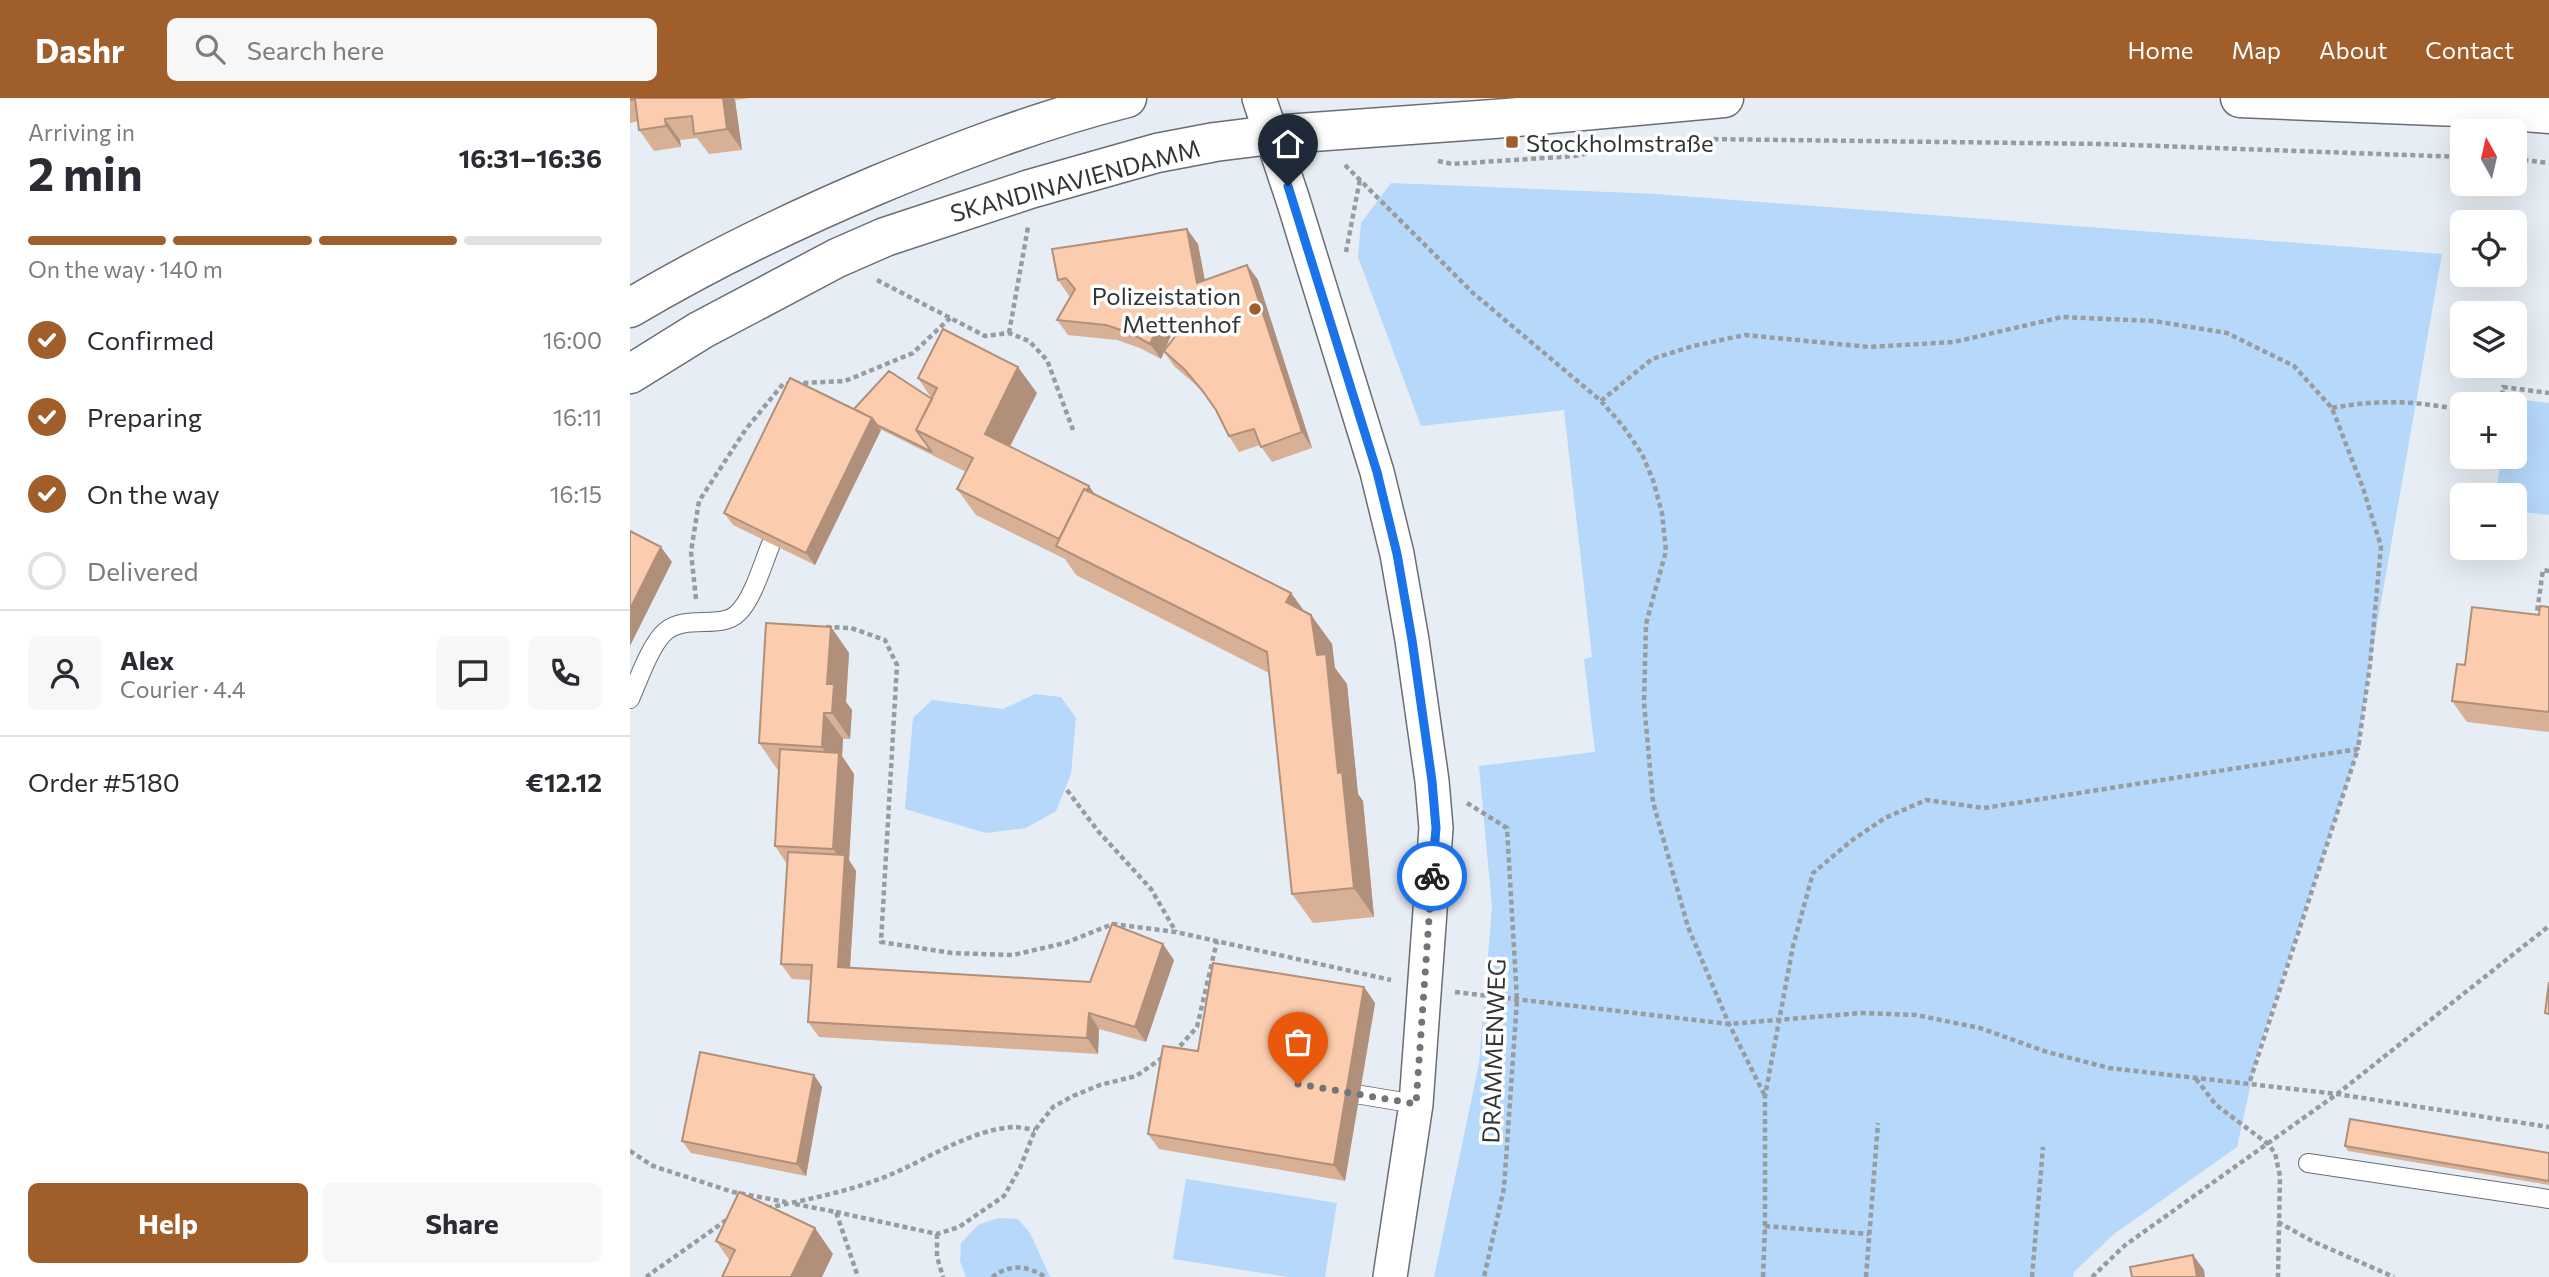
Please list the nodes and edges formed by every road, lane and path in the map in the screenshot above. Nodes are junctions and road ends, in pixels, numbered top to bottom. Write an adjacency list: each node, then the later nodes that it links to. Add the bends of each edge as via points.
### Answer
1 (1127, 98): 18 (main road, via 1012,131 852,196 680,278)
2 (1259, 98): 6 (street)
3 (1724, 98): 6 (main road, SKANDINAVIENDAMM)
4 (2240, 98): 5 (main road)
5 (2549, 114)
6 (1271, 135): 17 (street); 21 (main road, SKANDINAVIENDAMM, via 1157,153 906,229 837,257)
7 (1701, 139): 9 (path, via 2104,144)
8 (1624, 146): 10 (path, via 1575,156 1452,164)
9 (2450, 157)
10 (1431, 159)
11 (1355, 160): 14 (path, via 1342,161)
12 (2527, 160): 13 (path)
13 (2549, 163)
14 (1360, 179): 17 (path, via 1345,255); 24 (path, via 1473,293)
15 (1029, 219): 20 (path)
16 (876, 279): 19 (path)
17 (1320, 290): 34 (street, via 1377,472 1397,554)
18 (630, 308)
19 (950, 318): 20 (path, via 985,336); 30 (path, via 913,353 845,381 783,384 699,500 691,552)
20 (1009, 333): 27 (path, via 1029,341 1047,360)
21 (630, 374)
22 (2502, 392): 23 (path, via 2503,387)
23 (2549, 393)
24 (1601, 401): 25 (path, via 1652,359 1745,335 1869,347 1954,342 2062,317 2154,321 2227,333 2294,366); 43 (path, via 1642,454 1662,513 1666,551 1646,624 1645,650 1644,703 1653,802 1688,928)
25 (2332, 408): 26 (path, via 2367,401 2404,401); 33 (path, via 2381,546)
26 (2450, 408)
27 (1073, 430)
28 (771, 544): 30 (lane, via 737,615 714,622)
29 (2549, 571): 31 (path, via 2543,570)
30 (697, 621): 32 (lane, via 665,631)
31 (2535, 621)
32 (630, 699)
33 (2358, 749): 40 (path); 43 (path, via 1984,808 1926,800 1885,818 1814,873 1793,946)
34 (1432, 781): 44 (street, via 1436,828); 67 (path, DRAMMENWEG, via 1507,828 1517,1000 1504,1188)
35 (1067, 790): 37 (path, via 1152,888)
36 (2549, 926): 42 (path)
37 (1176, 932)
38 (1217, 941): 47 (path, via 1197,1027 1181,1045 1136,1076 1063,1101)
39 (2196, 1079): 48 (path, via 2216,1105)
40 (2249, 1084)
41 (1323, 1088): 44 (lane)
42 (2337, 1094): 46 (path); 48 (path)
43 (1765, 1096): 58 (path)
44 (1416, 1104): 66 (street)
45 (1878, 1123): 60 (path)
46 (2549, 1127)
47 (1035, 1130): 53 (path, via 1014,1127 986,1133 858,1186); 59 (path, via 1004,1196 960,1227)
48 (2268, 1144): 57 (path, via 2279,1164); 71 (path, via 2124,1246)
49 (2043, 1147): 70 (path)
50 (630, 1151): 53 (path, via 653,1166 706,1184)
51 (2308, 1163): 52 (lane)
52 (2549, 1199)
53 (790, 1203): 54 (path); 55 (path)
54 (756, 1210)
55 (836, 1212): 59 (path); 62 (path)
56 (734, 1215): 61 (path)
57 (2278, 1222): 72 (path); 73 (path)
58 (1765, 1226): 60 (path); 68 (path)
59 (937, 1234): 63 (path)
60 (1869, 1234): 69 (path)
61 (646, 1277)
62 (858, 1277)
63 (943, 1277)
64 (992, 1277): 65 (path, via 1004,1269 1021,1267)
65 (1045, 1277)
66 (1390, 1277)
67 (1484, 1277)
68 (1763, 1277)
69 (1866, 1277)
70 (2032, 1277)
71 (2092, 1277)
72 (2278, 1277)
73 (2394, 1277)

